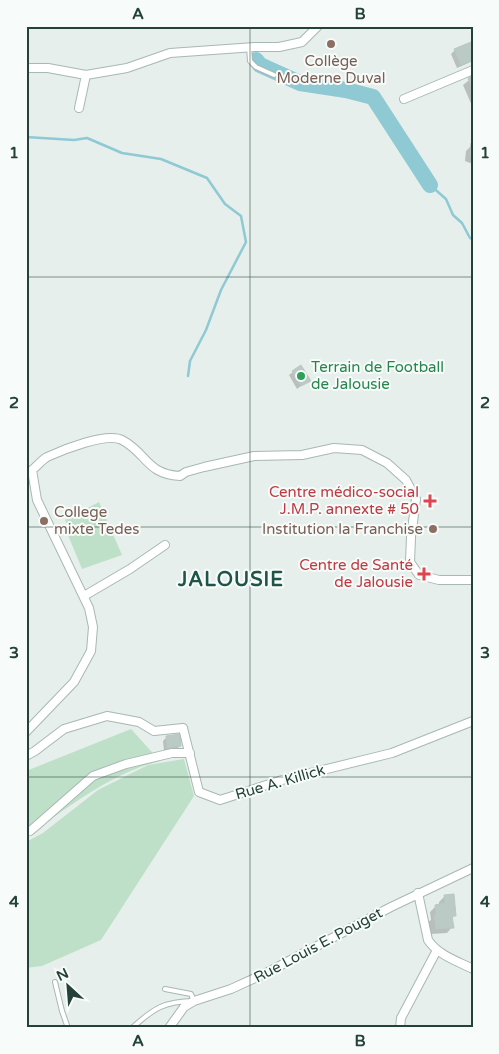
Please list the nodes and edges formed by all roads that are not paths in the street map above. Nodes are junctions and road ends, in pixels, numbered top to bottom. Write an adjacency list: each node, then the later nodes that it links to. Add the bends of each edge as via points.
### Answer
1 (318, 26): 2 (street, via 302,42)
2 (249, 48): 5 (street, via 170,53 127,68); 6 (lane, via 250,62)
3 (26, 68): 5 (street, via 48,68)
4 (473, 70): 7 (street)
5 (86, 75): 8 (street)
6 (274, 75)
7 (404, 99)
8 (79, 108)
9 (165, 545): 11 (street)
10 (473, 580): 11 (street, via 439,580 419,575 410,562 416,499 406,480 387,463 362,450 334,448 302,455 254,456 204,466 180,476 168,476 121,439 112,438 90,441 45,458 32,470 37,500)
11 (84, 596): 13 (street, via 92,627 91,651 74,682)
12 (473, 721): 14 (street, Rue A. Killick, via 392,752 282,780 220,800 199,792)
13 (26, 732)
14 (190, 754): 15 (street, Rue A. Killick, via 184,728 154,730 140,722 107,716 64,730); 16 (street, via 172,753 93,776)
15 (26, 756)
16 (26, 832)
17 (473, 868): 18 (street, Rue Louis E. Pouget)
18 (418, 893): 19 (street, via 428,940); 23 (street, Rue Louis E. Pouget, via 231,990)
19 (437, 950): 20 (street); 27 (street, via 401,1018)
20 (473, 969)
21 (55, 982): 24 (lane)
22 (165, 989): 23 (lane, via 192,994)
23 (194, 1001): 25 (lane, via 162,1005); 26 (street, Rue Louis E. Pouget, via 184,1007)
24 (68, 1028)
25 (132, 1028)
26 (169, 1028)
27 (400, 1028)

